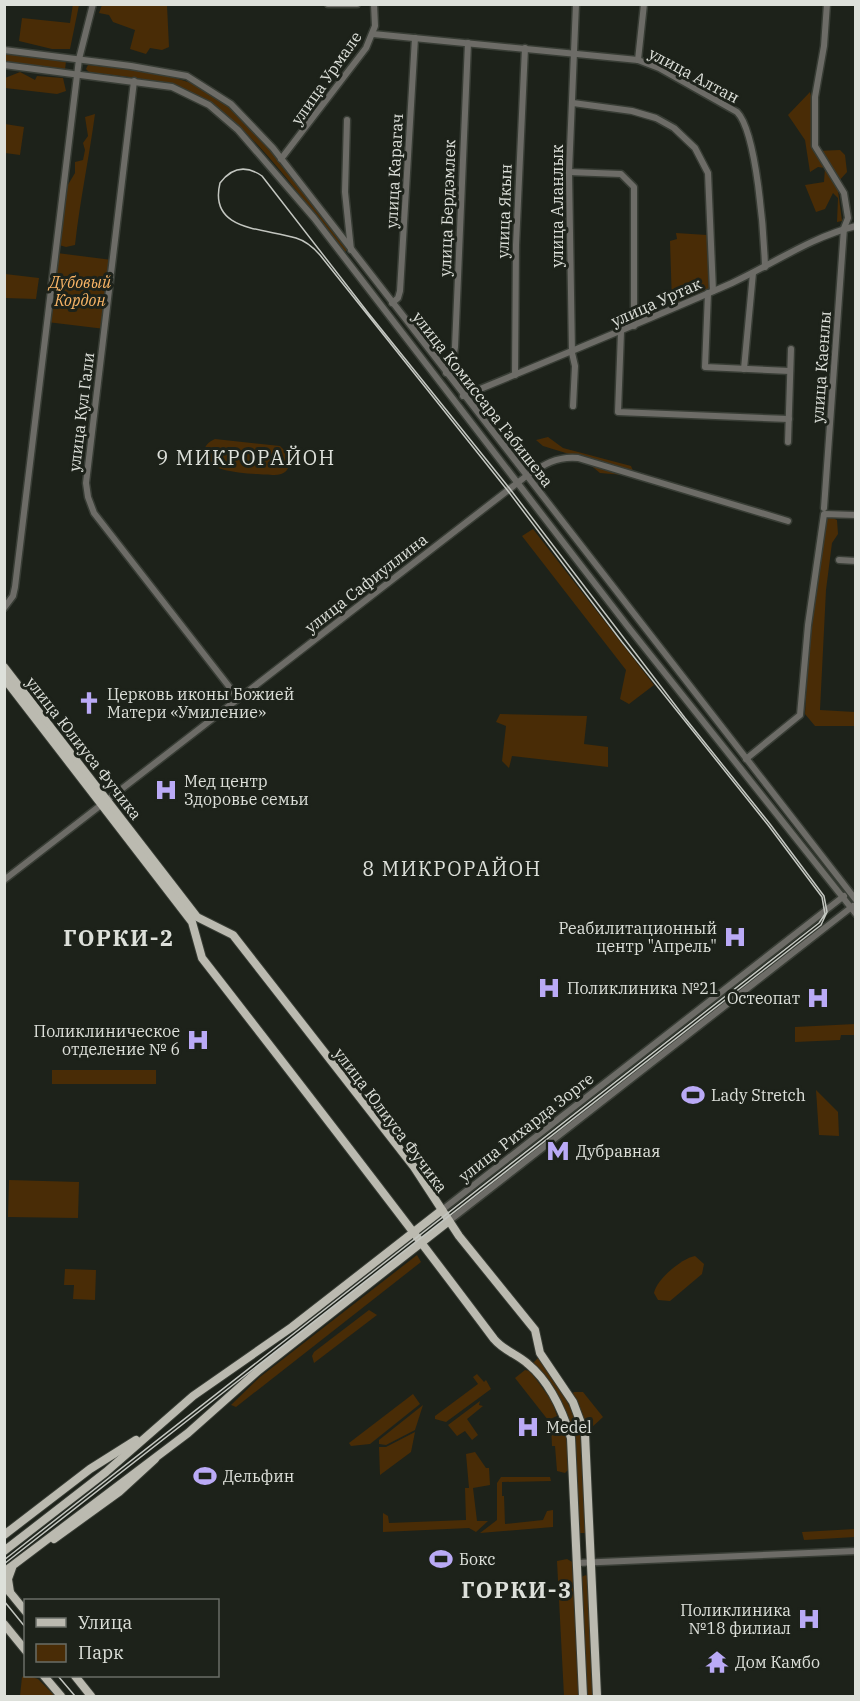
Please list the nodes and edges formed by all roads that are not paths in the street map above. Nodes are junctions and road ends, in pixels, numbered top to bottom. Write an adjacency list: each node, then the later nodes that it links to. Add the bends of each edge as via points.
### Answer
1 (93, 4): 14 (street)
2 (328, 4): 3 (street)
3 (357, 4)
4 (375, 4): 8 (street, улица Урмале)
5 (576, 4): 13 (street, улица Аланлык)
6 (644, 4): 15 (street)
7 (827, 4): 24 (street, улица Каенлы, via 815,98 815,146 844,193 848,219)
8 (373, 34): 9 (street, улица Алтан); 21 (street, улица Урмале)
9 (415, 38): 10 (street, улица Алтан); 30 (street, улица Карагач, via 400,291)
10 (468, 43): 11 (street, улица Алтан); 37 (street, улица Бердэмлек, via 455,347 452,366)
11 (525, 48): 13 (street, улица Алтан); 38 (street, улица Якын)
12 (4, 50): 14 (street, улица Комиссара Габишева)
13 (576, 52): 15 (street, улица Алтан); 19 (street, улица Аланлык)
14 (79, 59): 17 (street); 21 (street, улица Комиссара Габишева, via 172,72 201,83 246,118)
15 (638, 60): 27 (street, улица Алтан, via 743,118 763,228)
16 (4, 65): 17 (street, улица Комиссара Габишева)
17 (78, 73): 18 (street, улица Комиссара Габишева); 50 (street, via 15,587)
18 (134, 81): 26 (street, улица Комиссара Габишева, via 183,91 223,116 265,159); 53 (street, улица Кул Гали, via 87,497 94,513)
19 (573, 103): 22 (street, улица Аланлык); 29 (street, via 656,118 674,128 694,148 708,174)
20 (347, 120): 25 (street, via 345,192)
21 (281, 159): 25 (street, улица Комиссара Габишева)
22 (569, 172): 31 (street, via 621,174 634,187); 34 (street, улица Аланлык)
23 (855, 226): 24 (street, улица Уртак)
24 (844, 228): 27 (street, улица Уртак, via 821,236); 45 (street, улица Каенлы)
25 (352, 250): 26 (street); 30 (street, улица Комиссара Габишева)
26 (344, 257): 44 (street, улица Комиссара Габишева)
27 (765, 267): 28 (street, улица Уртак)
28 (753, 273): 29 (street, улица Уртак); 35 (street)
29 (711, 292): 31 (street, улица Уртак); 35 (street, via 705,367)
30 (392, 303): 37 (street, улица Комиссара Габишева)
31 (634, 326): 32 (street, улица Уртак)
32 (621, 332): 34 (street, улица Уртак); 41 (street, via 618,412)
33 (791, 349): 36 (street)
34 (572, 353): 38 (street, улица Уртак); 40 (street, улица Аланлык)
35 (744, 369): 36 (street)
36 (790, 371): 41 (street)
37 (446, 373): 39 (street, улица Комиссара Габишева)
38 (514, 375): 39 (street, улица Уртак)
39 (464, 396): 43 (street, улица Комиссара Габишева)
40 (573, 406)
41 (789, 419): 42 (street)
42 (788, 442)
43 (525, 477): 44 (street, улица Сафиуллина); 47 (street, улица Сафиуллина, via 561,457 578,458); 54 (street, улица Комиссара Габишева)
44 (517, 484): 53 (street, улица Сафиуллина); 58 (street, улица Комиссара Габишева)
45 (824, 511): 46 (street); 54 (street, улица Каенлы, via 800,715)
46 (855, 516)
47 (788, 521)
48 (838, 560): 49 (street)
49 (855, 561)
50 (4, 608)
51 (4, 667): 55 (main road, улица Юлиуса Фучика)
52 (4, 678): 55 (main road, улица Юлиуса Фучика)
53 (238, 698): 55 (street, улица Сафиуллина)
54 (746, 759): 57 (street, улица Комиссара Габишева)
55 (105, 801): 56 (street, улица Сафиуллина); 61 (main road, улица Юлиуса Фучика, via 197,917 233,935 414,1167); 63 (main road, улица Юлиуса Фучика, via 192,922 202,958)
56 (4, 880)
57 (849, 892): 58 (street, улица Рихарда Зорге); 59 (street, улица Комиссара Габишева)
58 (841, 898): 59 (street, улица Комиссара Габишева); 61 (street, улица Рихарда Зорге)
59 (854, 904): 60 (street); 62 (street, улица Рихарда Зорге)
60 (855, 914)
61 (442, 1210): 62 (main road, улица Юлиуса Фучика); 63 (main road, улица Рихарда Зорге)
62 (449, 1221): 64 (main road, улица Рихарда Зорге); 71 (main road, улица Юлиуса Фучика, via 535,1330 540,1353 573,1402 585,1434)
63 (414, 1232): 64 (main road, улица Юлиуса Фучика); 65 (main road, улица Рихарда Зорге)
64 (423, 1242): 66 (main road, улица Рихарда Зорге); 70 (main road, улица Юлиуса Фучика, via 494,1339 529,1364 564,1414 571,1438)
65 (150, 1432): 67 (main road, via 90,1469); 68 (main road, улица Рихарда Зорге, via 106,1472)
66 (162, 1451): 72 (main road, улица Рихарда Зорге); 73 (main road, via 119,1492 12,1568)
67 (4, 1535)
68 (4, 1551)
69 (855, 1551): 71 (street)
70 (577, 1563): 71 (street); 81 (main road, улица Юлиуса Фучика)
71 (592, 1563): 82 (main road, улица Юлиуса Фучика)
72 (4, 1572)
73 (7, 1589): 74 (main road)
74 (24, 1610)
75 (4, 1624): 76 (main road)
76 (24, 1649)
77 (45, 1677): 79 (main road)
78 (76, 1677): 80 (main road)
79 (61, 1696)
80 (91, 1696)
81 (583, 1696)
82 (597, 1696)

